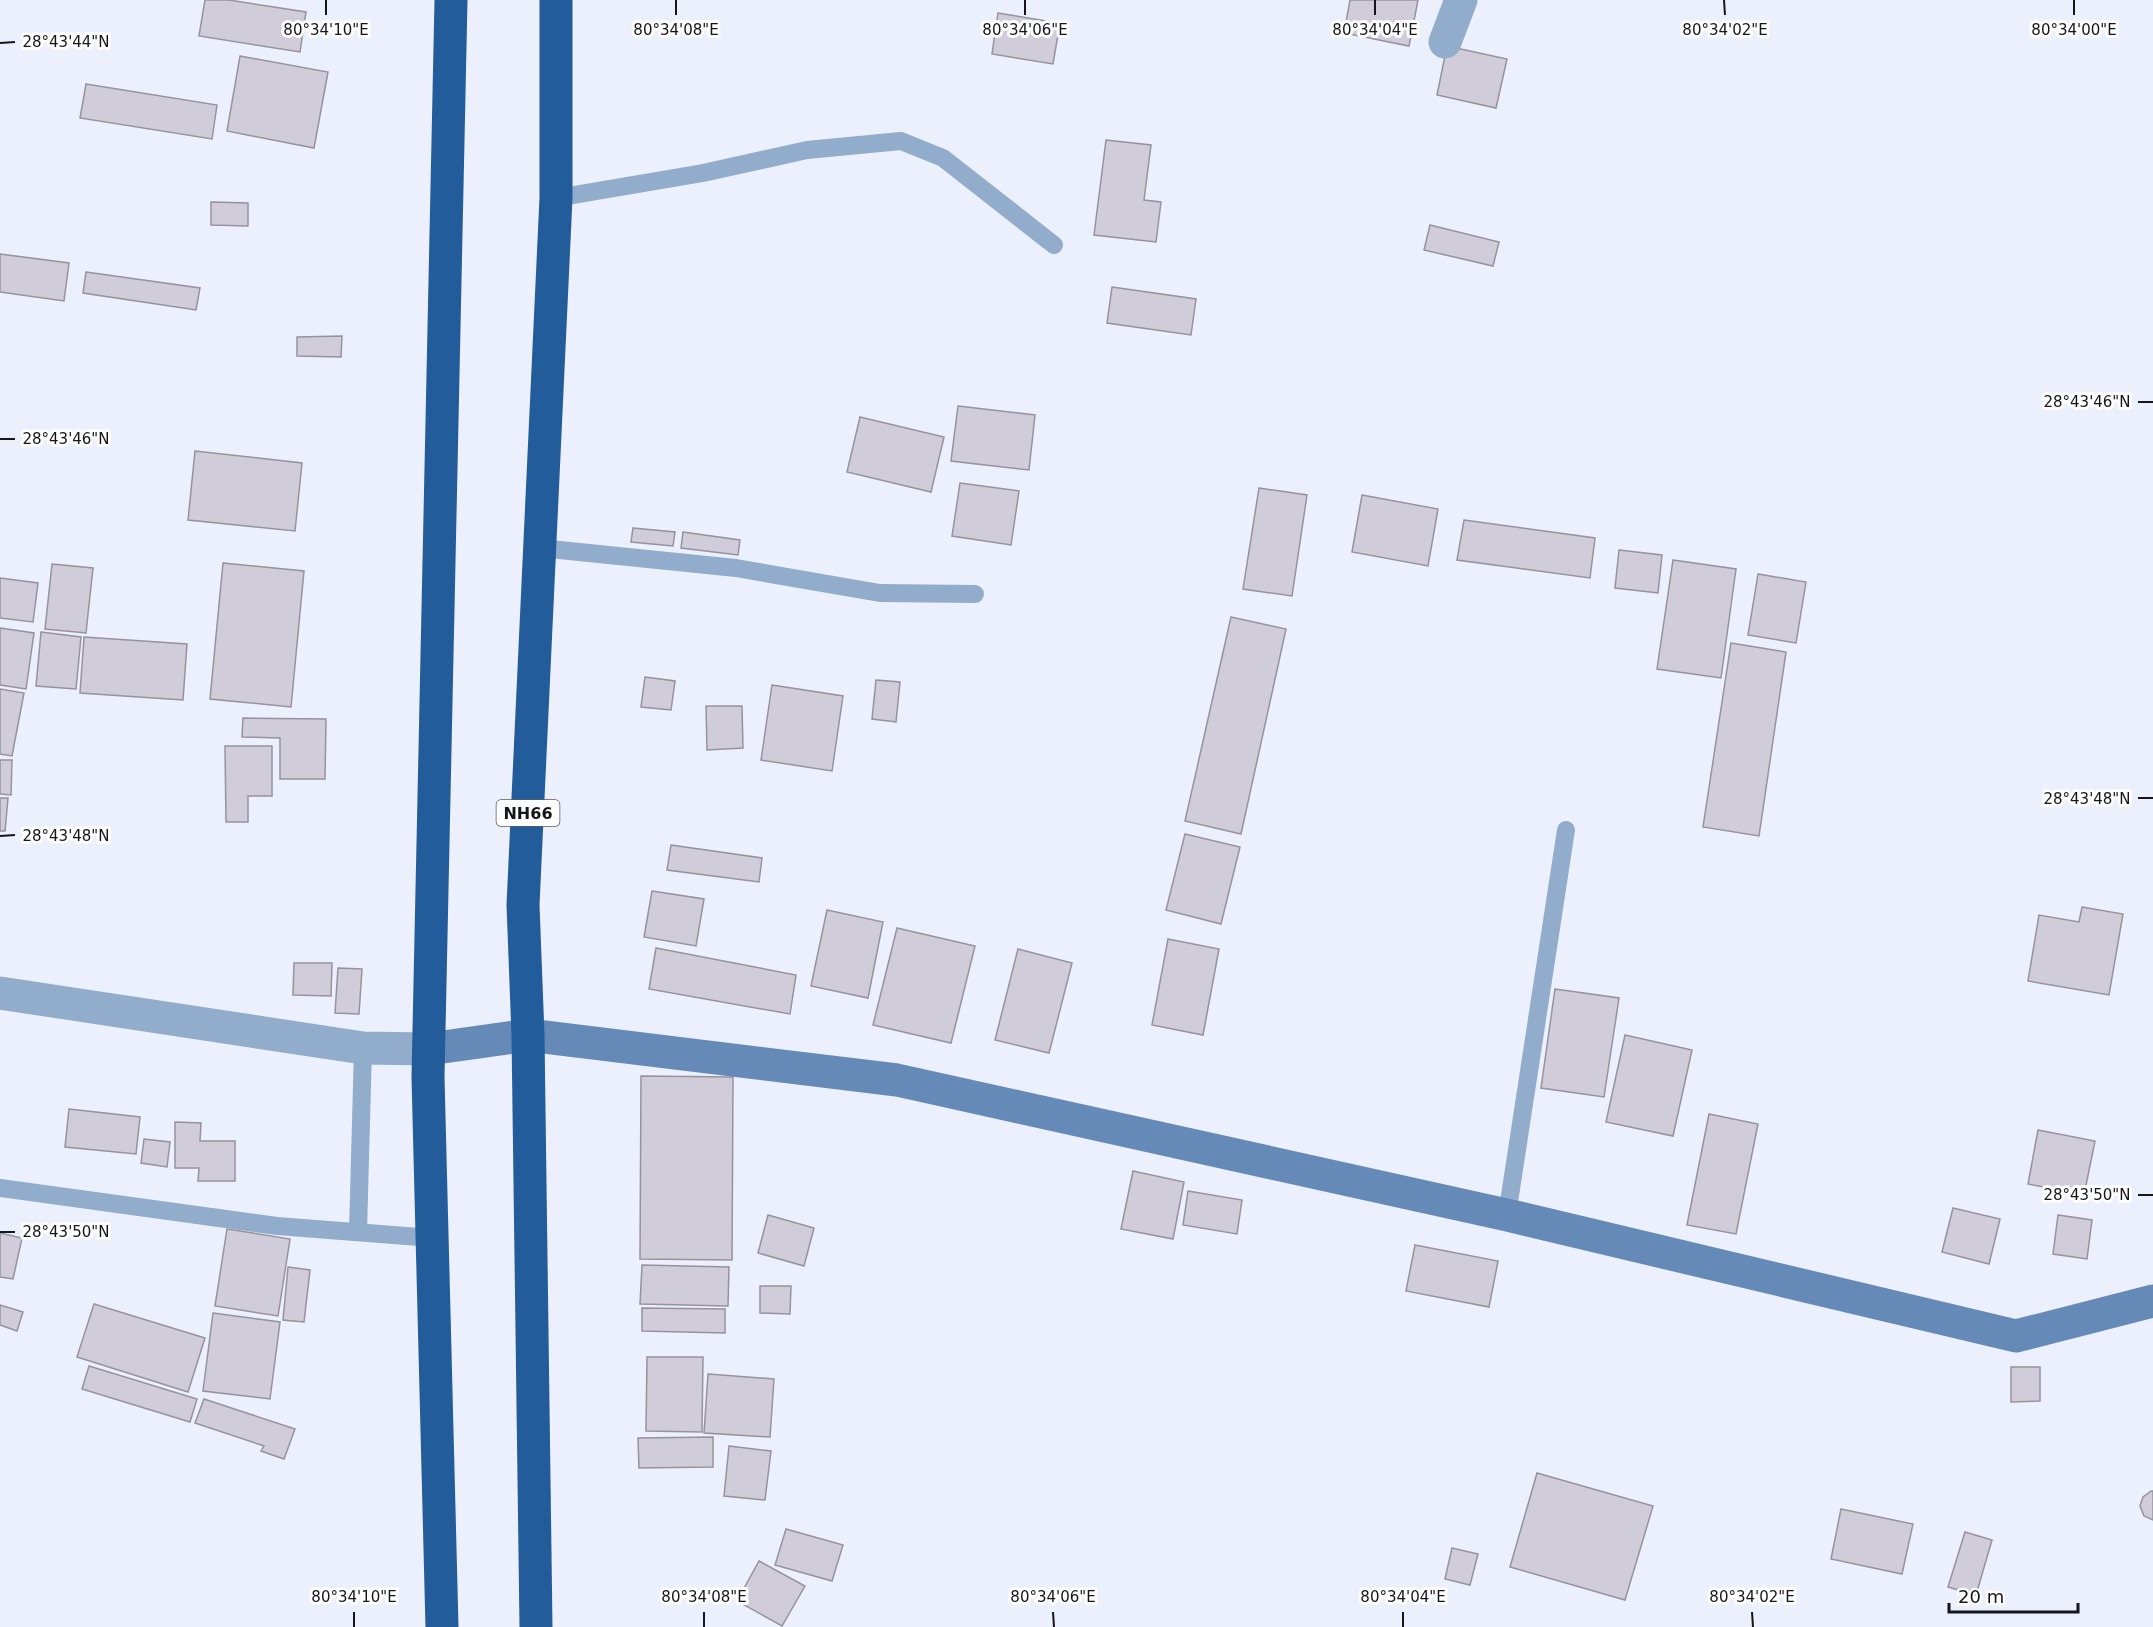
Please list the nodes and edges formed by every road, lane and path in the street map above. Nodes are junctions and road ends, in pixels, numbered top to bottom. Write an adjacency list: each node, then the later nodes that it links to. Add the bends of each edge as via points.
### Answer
1 (451, 0): 13 (highway)
2 (556, 0): 5 (highway, NH66)
3 (1461, 0): 4 (street)
4 (1445, 42)
5 (556, 198): 6 (lane, via 703,173 807,150 901,141 943,158); 7 (highway, NH66)
6 (1054, 245)
7 (540, 548): 8 (lane, via 736,568 880,593); 11 (highway, NH66, via 523,905)
8 (975, 594)
9 (1566, 830): 15 (lane)
10 (0, 993): 12 (street)
11 (528, 1035): 13 (main road); 15 (main road, via 897,1080); 20 (highway, NH66)
12 (363, 1048): 13 (street); 16 (lane)
13 (429, 1049): 17 (highway)
14 (0, 1188): 16 (lane, via 277,1226)
15 (1507, 1215): 18 (main road, via 2016,1336)
16 (358, 1232): 17 (lane)
17 (432, 1238): 19 (highway)
18 (2153, 1301)
19 (442, 1627)
20 (536, 1627)

